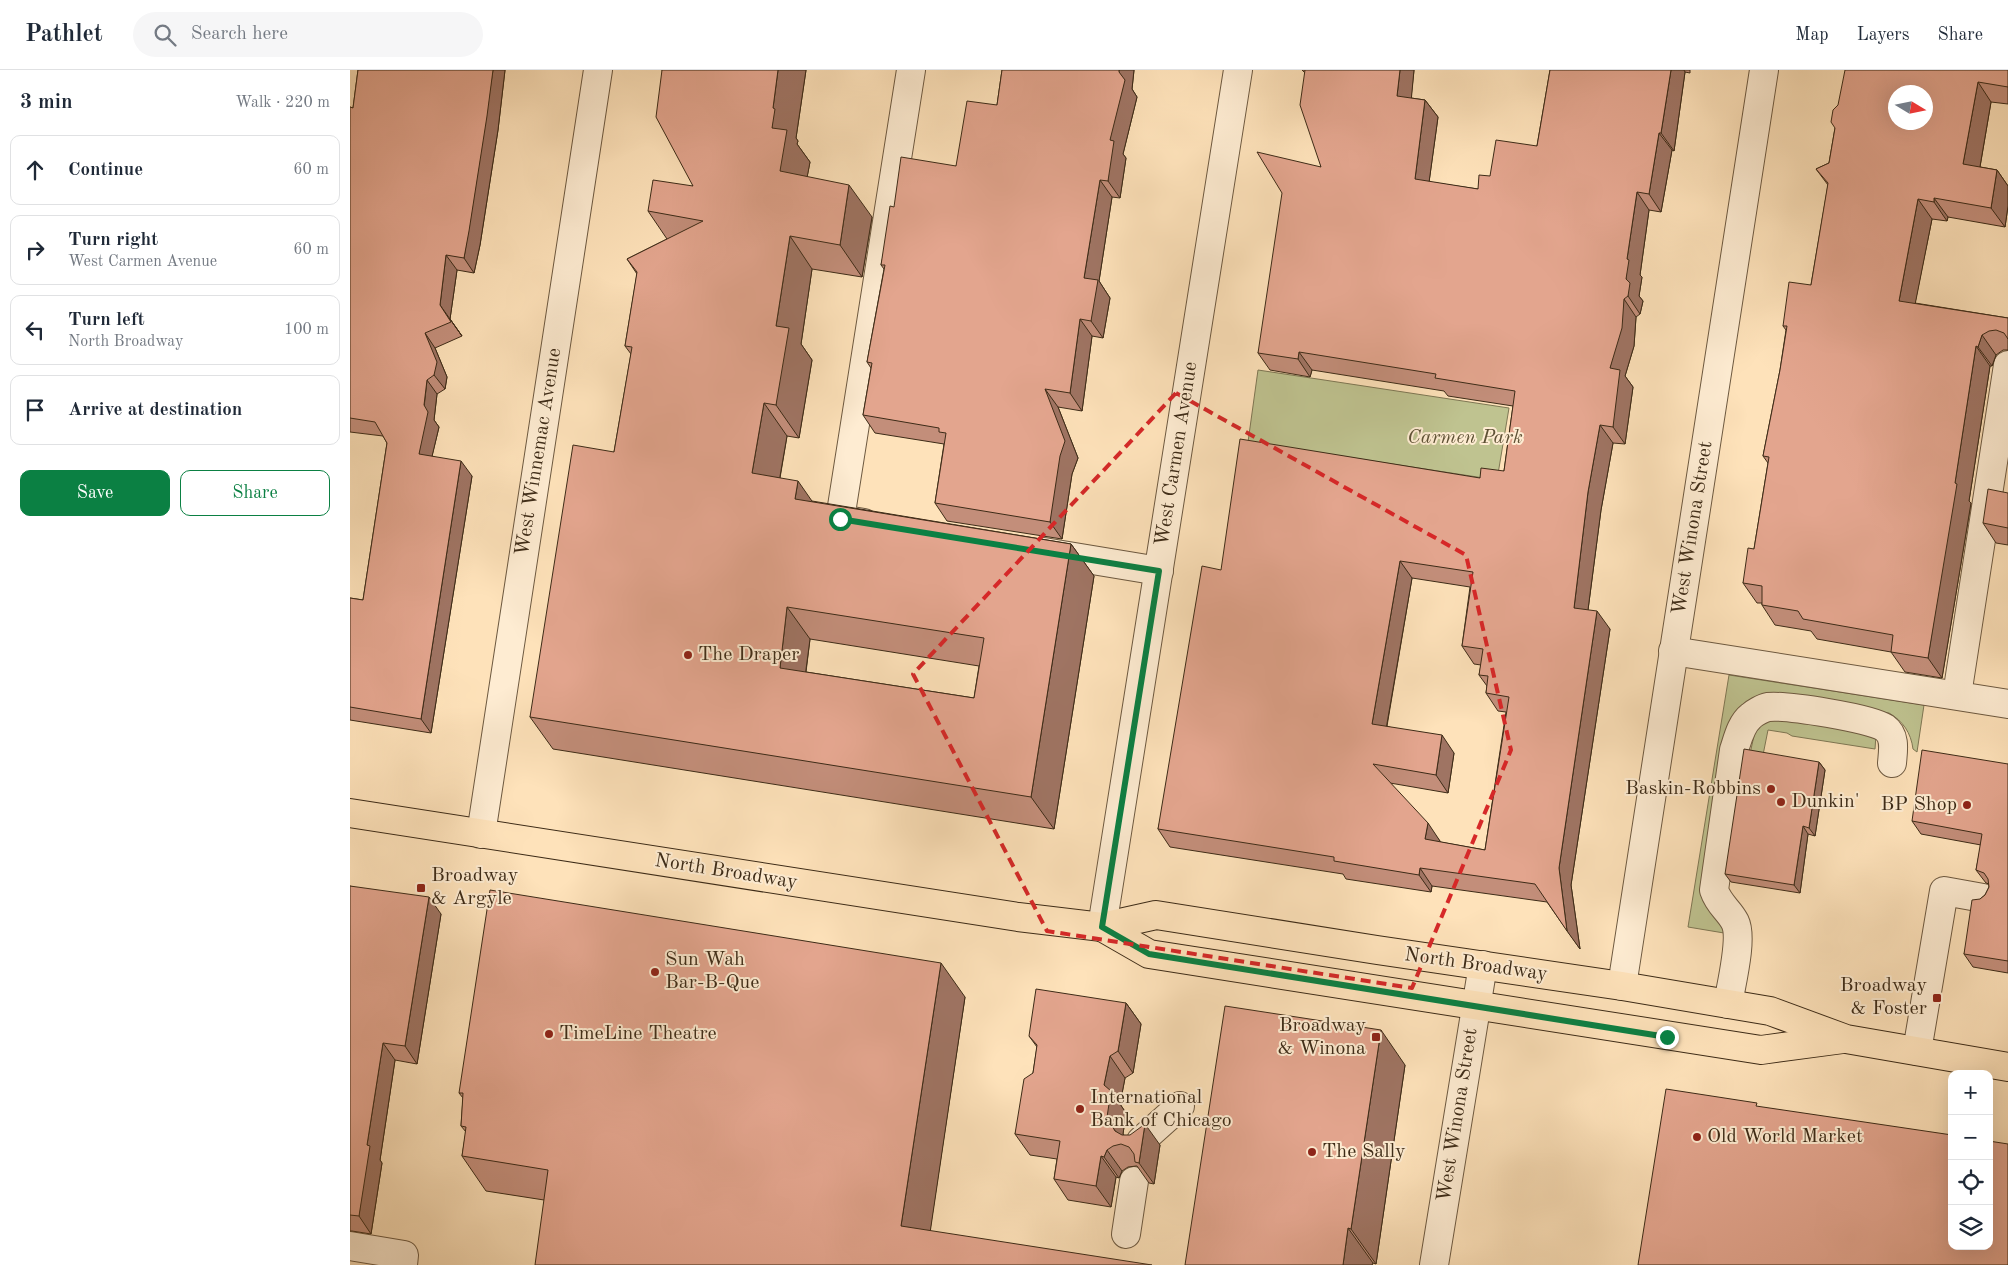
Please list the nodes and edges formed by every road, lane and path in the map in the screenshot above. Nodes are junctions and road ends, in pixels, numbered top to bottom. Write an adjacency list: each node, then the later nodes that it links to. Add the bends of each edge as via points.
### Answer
1 (598, 70): 14 (street, West Winnemac Avenue)
2 (911, 70): 6 (street, via 840,519)
3 (1238, 70): 8 (street, West Carmen Avenue)
4 (1764, 70): 9 (street, West Winona Street)
5 (2008, 365): 10 (street)
6 (889, 527)
7 (1015, 548): 8 (street)
8 (1159, 571): 16 (street, West Carmen Avenue)
9 (1674, 651): 10 (street); 18 (street, West Winona Street)
10 (1957, 695): 11 (street)
11 (2008, 704)
12 (1892, 763): 19 (street, via 1892,737 1886,728 1872,722 1767,707 1751,715 1740,730 1734,750 1714,890 1738,929)
13 (350, 813): 14 (main road, North Broadway)
14 (482, 834): 16 (main road, North Broadway, via 1018,917)
15 (1983, 898): 22 (street, via 1944,891)
16 (1102, 927): 17 (main road, North Broadway, via 1156,915); 20 (main road, North Broadway, via 1149,954)
17 (1483, 965): 18 (main road, North Broadway); 20 (street, West Winona Street)
18 (1622, 986): 19 (main road, North Broadway)
19 (1728, 1004): 21 (main road, North Broadway, via 1770,1011)
20 (1476, 1006): 21 (main road, North Broadway, via 1761,1050); 30 (street, West Winona Street)
21 (1846, 1039): 22 (main road, North Broadway)
22 (1917, 1051): 23 (main road, North Broadway)
23 (2008, 1067)
24 (1180, 1106): 25 (street)
25 (1141, 1141)
26 (1134, 1181): 27 (street)
27 (1126, 1234)
28 (350, 1246): 29 (street, via 404,1255)
29 (403, 1265)
30 (1434, 1265)

